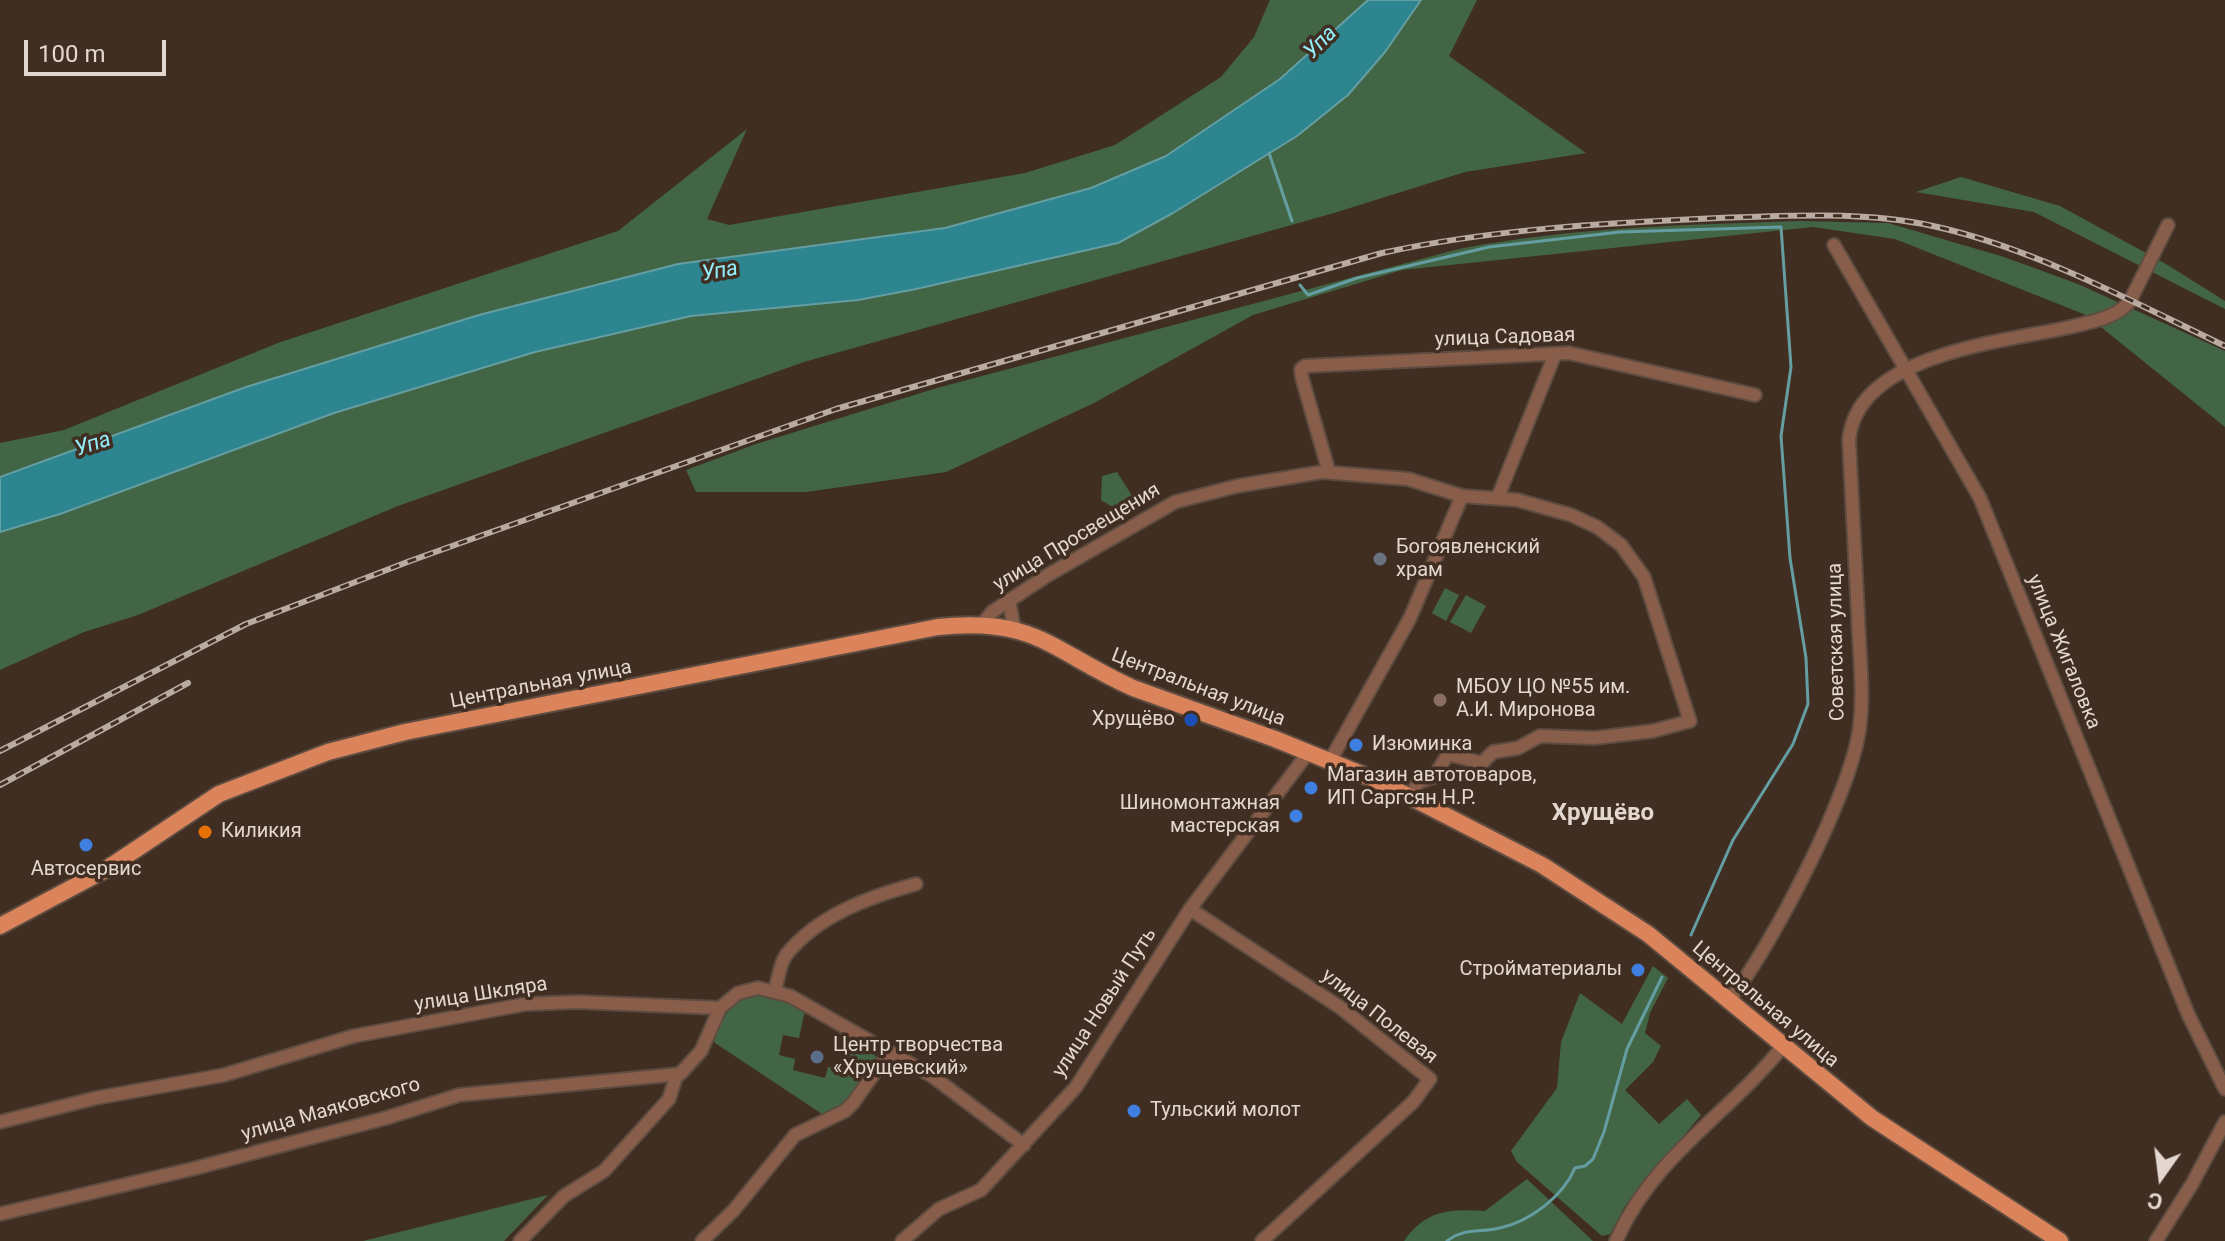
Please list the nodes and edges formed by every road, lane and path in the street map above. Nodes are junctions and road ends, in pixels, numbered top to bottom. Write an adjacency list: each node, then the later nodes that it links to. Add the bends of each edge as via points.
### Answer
1 (2168, 225): 4 (street, Советская улица, via 2130,301 2119,311 1934,356)
2 (1834, 245): 4 (street, улица Жигаловка)
3 (1555, 354): 5 (street, улица Садовая, via 1576,354); 6 (street, улица Садовая, via 1301,369); 8 (street)
4 (1904, 369): 19 (street, Советская улица, via 1866,401 1849,434 1861,674 1855,749 1796,886 1755,966); 24 (street, улица Жигаловка, via 1980,498 2161,949)
5 (1755, 395)
6 (1329, 472): 7 (street, улица Просвещения, via 1408,479); 9 (street, улица Просвещения, via 1237,486 1171,504)
7 (1462, 496): 8 (street, улица Просвещения); 13 (street, via 1410,618)
8 (1498, 497): 14 (street, улица Просвещения, via 1589,523 1626,550 1644,577 1690,721 1594,738 1540,736 1518,748 1495,751 1482,763 1448,754 1434,777 1418,782)
9 (1009, 600): 10 (street, улица Просвещения); 11 (street)
10 (983, 623): 11 (main road, Центральная улица); 17 (main road, Центральная улица, via 938,627 583,696 328,752 219,794 105,870)
11 (1014, 628): 12 (main road, Центральная улица, via 1044,637 1133,688)
12 (1308, 753): 13 (main road, Центральная улица); 16 (street, улица Новый Путь)
13 (1330, 761): 14 (main road, Центральная улица)
14 (1411, 797): 19 (main road, Центральная улица, via 1502,841 1599,900)
15 (916, 884): 18 (street, via 867,898 827,920 785,956)
16 (1190, 909): 27 (street, улица Новый Путь, via 1093,1064); 32 (street, улица Полевая, via 1341,1008 1430,1081)
17 (0, 926)
18 (775, 990): 20 (street, via 744,991); 22 (street, via 845,1025)
19 (1728, 1002): 21 (main road, Центральная улица)
20 (720, 1008): 23 (street, via 701,1051); 25 (street, улица Шкляра, via 533,1003 354,1036 224,1075)
21 (1783, 1046): 33 (street, via 1659,1171 1630,1210); 34 (main road, Центральная улица, via 1872,1118)
22 (888, 1054): 27 (street, via 932,1076); 30 (street, via 845,1111 795,1135)
23 (677, 1074): 28 (street, улица Маяковского, via 459,1095 192,1169); 29 (street, via 669,1099 604,1171 564,1196)
24 (2225, 1089)
25 (0, 1122)
26 (2225, 1122): 35 (street)
27 (1024, 1145): 31 (street, улица Новый Путь, via 981,1190 939,1209)
28 (0, 1214)
29 (520, 1241)
30 (702, 1241)
31 (902, 1241)
32 (1262, 1241)
33 (1616, 1241)
34 (2060, 1241)
35 (2156, 1241)

